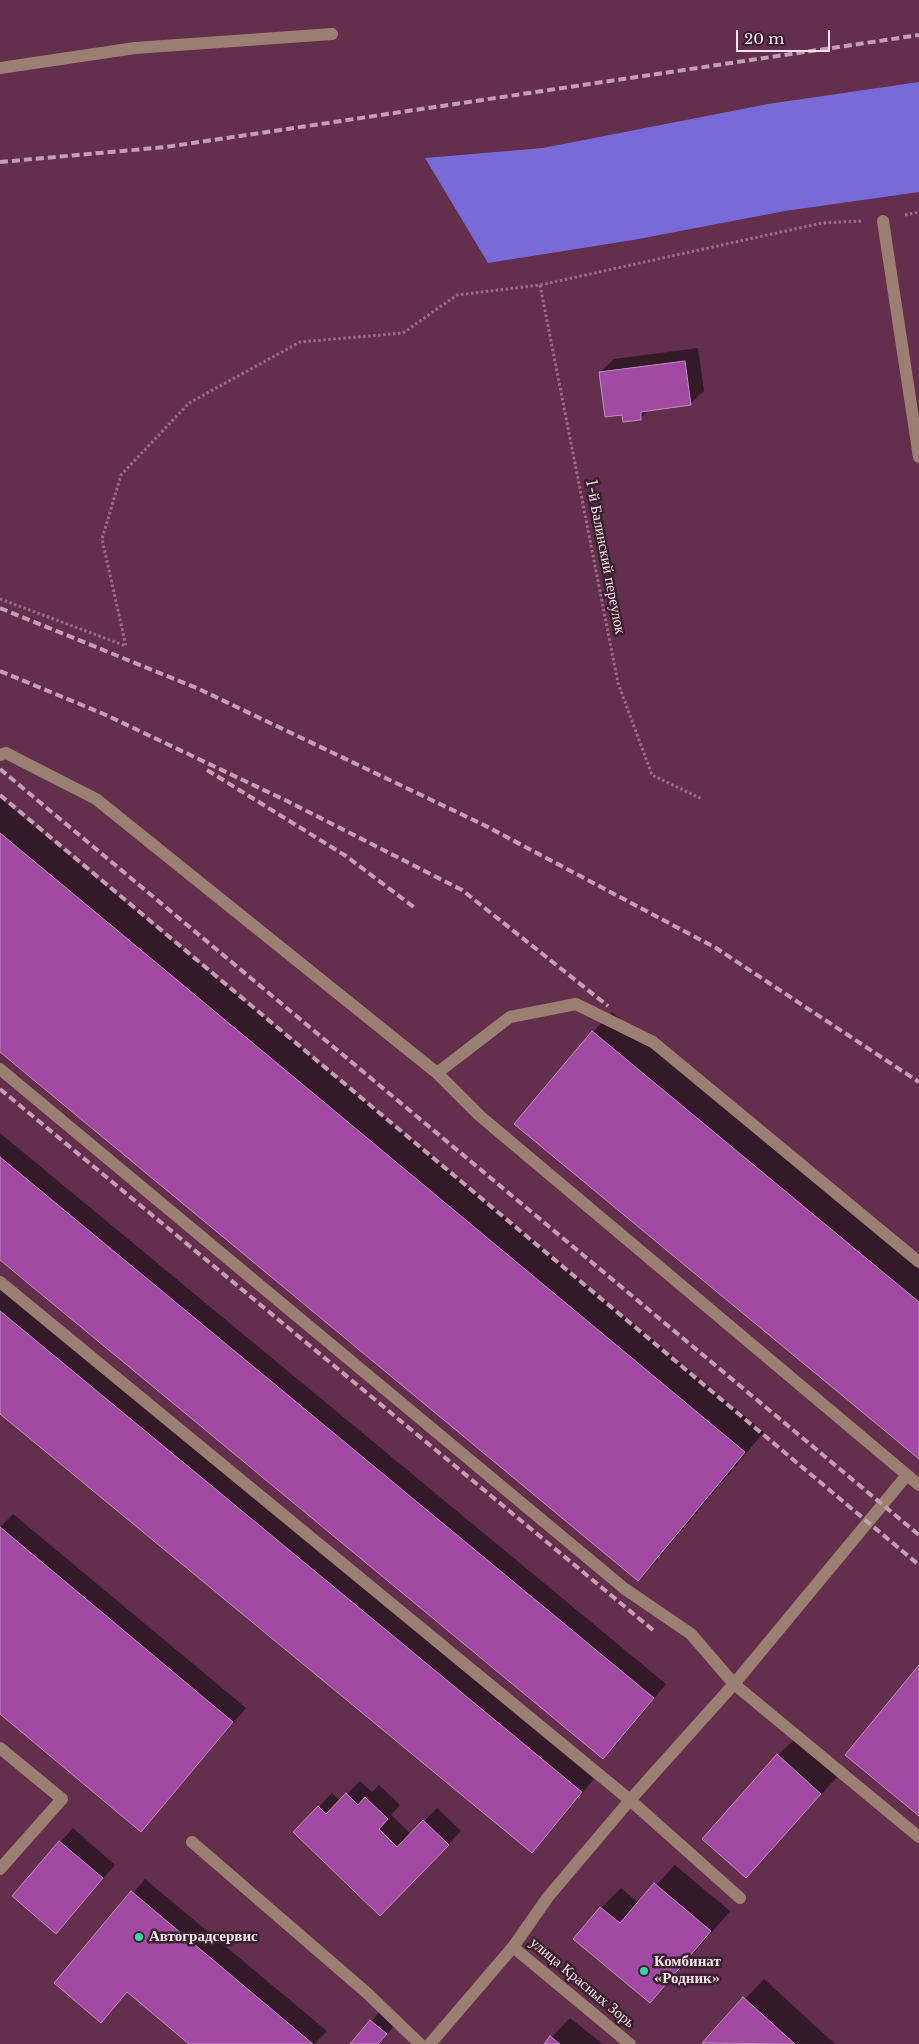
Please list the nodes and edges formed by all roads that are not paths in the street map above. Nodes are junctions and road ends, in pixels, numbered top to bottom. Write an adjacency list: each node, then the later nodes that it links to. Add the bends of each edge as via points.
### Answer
1 (332, 34): 2 (street, via 135,48)
2 (0, 68)
3 (883, 221): 4 (street)
4 (919, 457)
5 (0, 755): 7 (street, via 6,753 96,800)
6 (0, 1069): 12 (street, via 625,1589 691,1634)
7 (437, 1073): 8 (street, via 510,1017 576,1004 653,1042); 10 (street, via 480,1116)
8 (919, 1262)
9 (0, 1282): 14 (street)
10 (907, 1475): 11 (street); 12 (street)
11 (919, 1485)
12 (734, 1684): 14 (street); 15 (street)
13 (0, 1748): 17 (street, via 62,1799)
14 (630, 1800): 18 (street); 19 (street, via 548,1897)
15 (919, 1837)
16 (192, 1842): 20 (street, via 367,1993)
17 (0, 1869)
18 (740, 1898)
19 (513, 1947): 21 (street); 22 (street, улица Красных Зорь)
20 (420, 2044)
21 (430, 2044)
22 (630, 2044)

